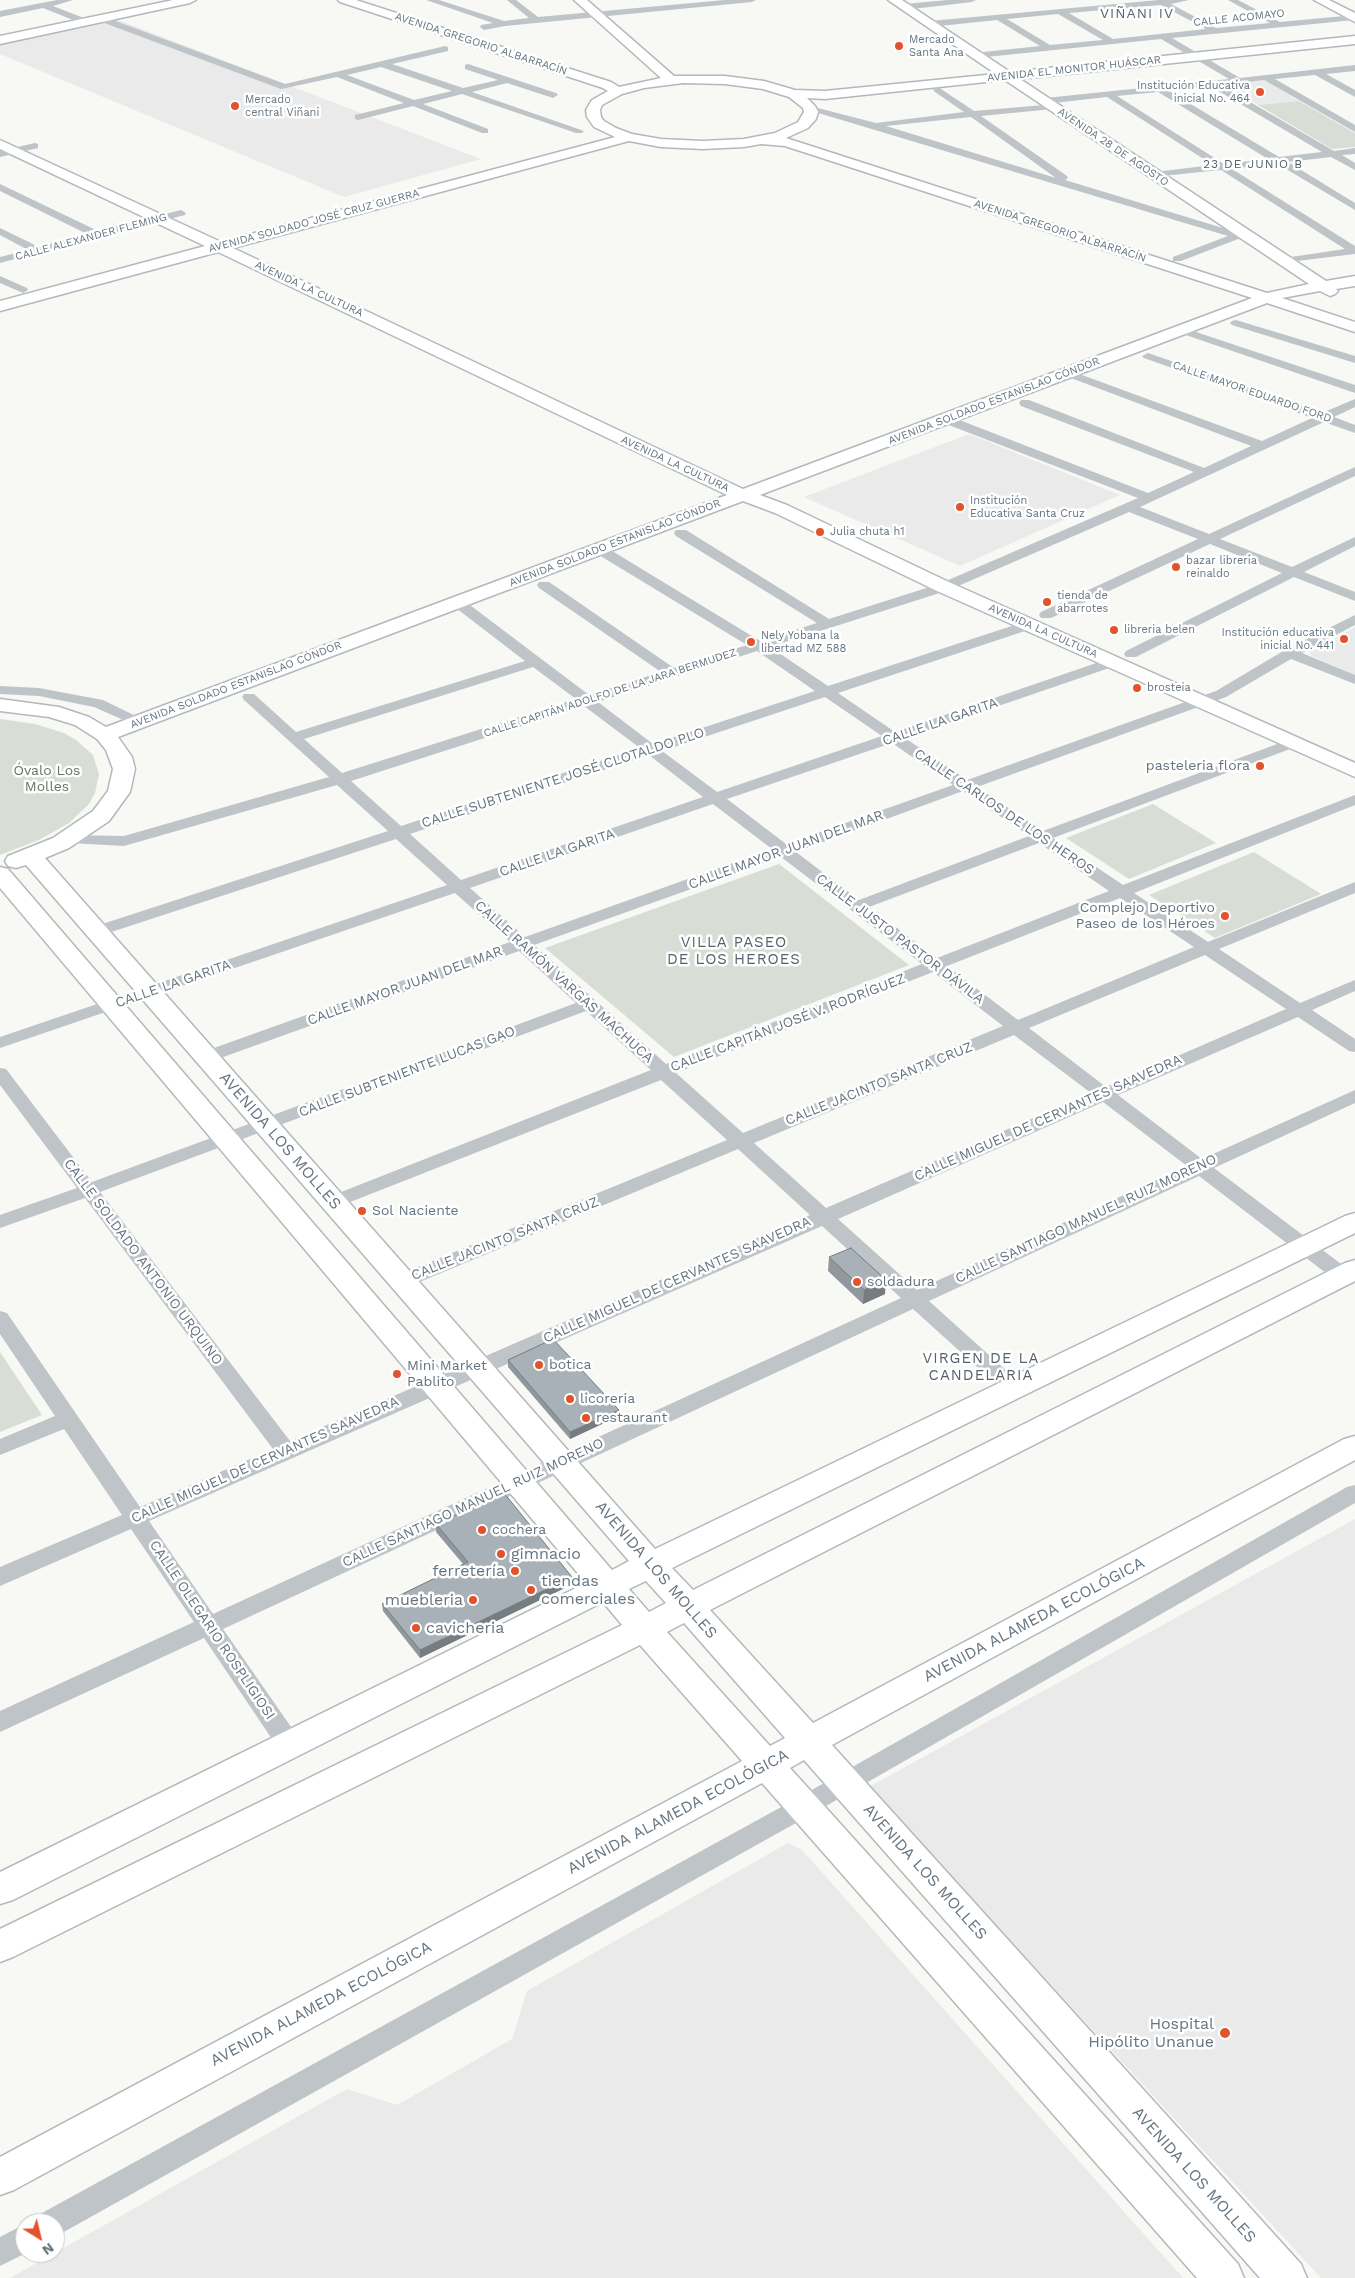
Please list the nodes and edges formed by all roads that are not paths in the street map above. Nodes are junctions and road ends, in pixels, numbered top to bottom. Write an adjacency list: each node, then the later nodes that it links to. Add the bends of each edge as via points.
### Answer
1 (69, 0): 17 (street)
2 (161, 0): 26 (street)
3 (190, 0): 25 (street)
4 (344, 0): 58 (street, AVENIDA GREGORIO ALBARRACÍN, via 607,85)
5 (374, 0): 54 (street, AVENIDA GREGORIO ALBARRACÍN, via 623,81)
6 (430, 0): 28 (street)
7 (511, 0): 27 (street)
8 (580, 0): 22 (street)
9 (752, 0): 22 (street)
10 (972, 0): 16 (street)
11 (1099, 0): 19 (street)
12 (1186, 0): 15 (street)
13 (1232, 0): 30 (street)
14 (1320, 0): 24 (street)
15 (1162, 2): 19 (street); 32 (street)
16 (899, 3): 29 (street, AVENIDA 28 DE AGOSTO)
17 (43, 5): 21 (street); 26 (street)
18 (479, 5): 28 (street)
19 (1111, 7): 20 (street)
20 (1060, 12): 23 (street); 37 (street)
21 (0, 14)
22 (596, 14): 27 (street); 50 (street)
23 (999, 18): 29 (street); 39 (street)
24 (1355, 18): 30 (street, CALLE ACOMAYO)
25 (102, 19): 26 (street); 47 (street, via 284,87)
26 (81, 20): 33 (street); 35 (street)
27 (536, 20): 28 (street)
28 (501, 22): 31 (street)
29 (930, 24): 41 (street, AVENIDA 28 DE AGOSTO)
30 (1280, 25): 32 (street, CALLE ACOMAYO)
31 (484, 27)
32 (1216, 31): 34 (street, CALLE ACOMAYO)
33 (0, 34)
34 (1164, 37): 37 (street, CALLE ACOMAYO); 42 (street)
35 (0, 40)
36 (1355, 40): 42 (street, AVENIDA EL MONITOR HUÁSCAR)
37 (1113, 42): 39 (street, CALLE ACOMAYO)
38 (1355, 46): 42 (street, AVENIDA EL MONITOR HUÁSCAR)
39 (1049, 48): 41 (street, CALLE ACOMAYO)
40 (445, 49): 43 (street)
41 (977, 56): 51 (street, AVENIDA 28 DE AGOSTO)
42 (1203, 59): 51 (street, AVENIDA EL MONITOR HUÁSCAR); 52 (street)
43 (382, 64): 47 (street); 57 (street)
44 (468, 67): 49 (street)
45 (1355, 68): 46 (street)
46 (1316, 72): 48 (street); 61 (street)
47 (337, 74): 63 (street)
48 (1265, 77): 52 (street); 69 (street)
49 (508, 80): 57 (street); 62 (street)
50 (671, 80): 54 (street); 59 (street, via 746,82)
51 (1013, 80): 56 (street, AVENIDA EL MONITOR HUÁSCAR); 59 (street, AVENIDA EL MONITOR HUÁSCAR, via 825,95); 64 (street, AVENIDA 28 DE AGOSTO)
52 (1238, 80): 53 (street)
53 (1211, 83): 55 (street); 80 (street)
54 (644, 84): 58 (street)
55 (1160, 89): 60 (street); 81 (street)
56 (938, 90): 65 (street, AVENIDA EL MONITOR HUÁSCAR, via 833,100); 66 (street)
57 (462, 91): 63 (street); 74 (street)
58 (617, 91): 73 (street, via 601,100 593,110 599,124)
59 (794, 94): 65 (street)
60 (1108, 94): 64 (street); 82 (street)
61 (1355, 94)
62 (553, 95)
63 (413, 103): 67 (street); 72 (street)
64 (1049, 104): 66 (street); 84 (street, AVENIDA 28 DE AGOSTO)
65 (809, 107): 68 (street); 71 (street, via 809,119)
66 (973, 115): 68 (street); 86 (street)
67 (358, 117)
68 (872, 125): 86 (street)
69 (1355, 129)
70 (0, 130): 77 (street, AVENIDA LA CULTURA)
71 (793, 130): 76 (street); 97 (street, AVENIDA GREGORIO ALBARRACÍN, via 801,138)
72 (485, 131)
73 (611, 131): 75 (street); 93 (street, AVENIDA SOLDADO JOSÉ CRUZ GUERRA)
74 (579, 132)
75 (629, 137): 76 (street, via 696,145); 93 (street, AVENIDA SOLDADO JOSÉ CRUZ GUERRA)
76 (763, 140): 106 (street, AVENIDA GREGORIO ALBARRACÍN, via 787,142)
77 (35, 146): 78 (street); 88 (street, AVENIDA LA CULTURA)
78 (5, 150): 89 (street, AVENIDA LA CULTURA)
79 (1355, 151): 80 (street)
80 (1332, 154): 81 (street); 83 (street)
81 (1278, 160): 82 (street); 87 (street)
82 (1222, 167): 84 (street); 96 (street)
83 (1355, 167)
84 (1155, 175): 94 (street, AVENIDA 28 DE AGOSTO)
85 (0, 187): 91 (street)
86 (1079, 189): 92 (street)
87 (1355, 207)
88 (181, 213): 89 (street, CALLE ALEXANDER FLEMING); 93 (street, AVENIDA LA CULTURA)
89 (159, 219): 91 (street, CALLE ALEXANDER FLEMING); 93 (street, AVENIDA LA CULTURA)
90 (0, 232): 95 (street)
91 (98, 235): 95 (street, CALLE ALEXANDER FLEMING)
92 (1235, 236): 94 (street); 97 (street)
93 (223, 241): 102 (street, AVENIDA SOLDADO JOSÉ CRUZ GUERRA); 107 (street, AVENIDA SOLDADO JOSÉ CRUZ GUERRA); 112 (street, AVENIDA LA CULTURA); 114 (street, AVENIDA LA CULTURA)
94 (1255, 242): 99 (street, AVENIDA 28 DE AGOSTO)
95 (37, 250): 98 (street, CALLE ALEXANDER FLEMING)
96 (1355, 251): 99 (street)
97 (1177, 259): 106 (street, AVENIDA GREGORIO ALBARRACÍN)
98 (0, 260)
99 (1284, 261): 103 (street, AVENIDA 28 DE AGOSTO)
100 (0, 279): 102 (street)
101 (1355, 281): 103 (street, AVENIDA SOLDADO ESTANISLAO CÓNDOR)
102 (23, 290): 105 (street, AVENIDA SOLDADO JOSÉ CRUZ GUERRA)
103 (1327, 290): 104 (street, AVENIDA SOLDADO ESTANISLAO CÓNDOR); 106 (street, AVENIDA SOLDADO ESTANISLAO CÓNDOR)
104 (1355, 290)
105 (0, 296)
106 (1284, 298): 108 (street, AVENIDA GREGORIO ALBARRACÍN); 109 (street, AVENIDA SOLDADO ESTANISLAO CÓNDOR); 110 (street, AVENIDA GREGORIO ALBARRACÍN); 111 (street, AVENIDA SOLDADO ESTANISLAO CÓNDOR)
107 (0, 306)
108 (1355, 316)
109 (1236, 323): 111 (street, AVENIDA SOLDADO ESTANISLAO CÓNDOR); 115 (street)
110 (1355, 327)
111 (1190, 334): 113 (street, AVENIDA SOLDADO ESTANISLAO CÓNDOR); 116 (street, AVENIDA SOLDADO ESTANISLAO CÓNDOR); 119 (street)
112 (474, 352): 114 (street); 118 (street, AVENIDA LA CULTURA)
113 (1148, 356): 117 (street, AVENIDA SOLDADO ESTANISLAO CÓNDOR); 122 (street, CALLE MAYOR EDUARDO FORD)
114 (453, 358): 130 (street, AVENIDA LA CULTURA)
115 (1355, 360)
116 (1066, 374): 117 (street); 123 (street, AVENIDA SOLDADO ESTANISLAO CÓNDOR)
117 (1084, 380): 120 (street, AVENIDA SOLDADO ESTANISLAO CÓNDOR); 126 (street)
118 (554, 389)
119 (1355, 389)
120 (1025, 403): 124 (street, AVENIDA SOLDADO ESTANISLAO CÓNDOR); 128 (street)
121 (1355, 403): 122 (street, CALLE CAPITÁN ADOLFO DE LA JARA BERMUDEZ)
122 (1322, 417): 125 (street, CALLE MAYOR EDUARDO FORD); 126 (street, CALLE CAPITÁN ADOLFO DE LA JARA BERMUDEZ)
123 (945, 419): 124 (street); 131 (street, AVENIDA SOLDADO ESTANISLAO CÓNDOR)
124 (962, 426): 131 (street, AVENIDA SOLDADO ESTANISLAO CÓNDOR); 132 (street)
125 (1355, 429)
126 (1260, 445): 128 (street, CALLE CAPITÁN ADOLFO DE LA JARA BERMUDEZ)
127 (1355, 471): 135 (street, CALLE SUBTENIENTE JOSÉ CLOTALDO PLO)
128 (1204, 472): 132 (street, CALLE CAPITÁN ADOLFO DE LA JARA BERMUDEZ)
129 (739, 477): 131 (street, AVENIDA LA CULTURA)
130 (743, 495): 131 (street, AVENIDA SOLDADO ESTANISLAO CÓNDOR); 137 (street, AVENIDA SOLDADO ESTANISLAO CÓNDOR)
131 (768, 495): 134 (street, AVENIDA SOLDADO ESTANISLAO CÓNDOR); 140 (street, AVENIDA LA CULTURA); 142 (street, AVENIDA LA CULTURA, via 781,509)
132 (1148, 498): 133 (street, CALLE CAPITÁN ADOLFO DE LA JARA BERMUDEZ)
133 (1128, 507): 135 (street); 140 (street, CALLE CAPITÁN ADOLFO DE LA JARA BERMUDEZ)
134 (681, 533): 138 (street, AVENIDA SOLDADO ESTANISLAO CÓNDOR); 147 (street)
135 (1209, 539): 139 (street); 146 (street, CALLE SUBTENIENTE JOSÉ CLOTALDO PLO)
136 (1355, 541): 139 (street)
137 (599, 549): 138 (street, CALLE CARLOS DE LOS HEROS); 144 (street, AVENIDA SOLDADO ESTANISLAO CÓNDOR)
138 (616, 558): 141 (street, AVENIDA SOLDADO ESTANISLAO CÓNDOR); 148 (street, CALLE CARLOS DE LOS HEROS)
139 (1292, 572): 143 (street); 150 (street)
140 (963, 579): 142 (street, CALLE CAPITÁN ADOLFO DE LA JARA BERMUDEZ); 146 (street, AVENIDA LA CULTURA)
141 (544, 585): 144 (street, AVENIDA SOLDADO ESTANISLAO CÓNDOR); 153 (street)
142 (944, 587): 146 (street, AVENIDA LA CULTURA); 147 (street, CALLE CAPITÁN ADOLFO DE LA JARA BERMUDEZ)
143 (1355, 597)
144 (464, 607): 151 (street, CALLE JUSTO PASTOR DÁVILA); 158 (street, AVENIDA SOLDADO ESTANISLAO CÓNDOR); 162 (street, AVENIDA SOLDADO ESTANISLAO CÓNDOR)
145 (1355, 619): 149 (street, CALLE MAYOR JUAN DEL MAR)
146 (1037, 620): 150 (street, AVENIDA LA CULTURA); 152 (street, AVENIDA LA CULTURA); 156 (street, CALLE SUBTENIENTE JOSÉ CLOTALDO PLO)
147 (828, 624): 148 (street, CALLE CAPITÁN ADOLFO DE LA JARA BERMUDEZ)
148 (759, 646): 153 (street, CALLE CAPITÁN ADOLFO DE LA JARA BERMUDEZ); 156 (street, CALLE CARLOS DE LOS HEROS)
149 (1290, 653): 154 (street); 157 (street, CALLE MAYOR JUAN DEL MAR)
150 (1131, 654): 157 (street, AVENIDA LA CULTURA)
151 (535, 662): 159 (street, CALLE JUSTO PASTOR DÁVILA); 163 (street)
152 (1113, 662): 161 (street, AVENIDA LA CULTURA); 164 (street, CALLE LA GARITA)
153 (671, 674): 159 (street, CALLE CAPITÁN ADOLFO DE LA JARA BERMUDEZ)
154 (1355, 680)
155 (0, 690): 160 (street)
156 (827, 692): 164 (street, CALLE CARLOS DE LOS HEROS); 167 (street, CALLE SUBTENIENTE JOSÉ CLOTALDO PLO)
157 (1221, 694): 161 (street, CALLE MAYOR JUAN DEL MAR); 168 (street, AVENIDA LA CULTURA)
158 (249, 697): 163 (street, CALLE RAMÓN VARGAS MACHUCA); 165 (street, AVENIDA SOLDADO ESTANISLAO CÓNDOR)
159 (586, 700): 167 (street, CALLE JUSTO PASTOR DÁVILA); 170 (street, CALLE CAPITÁN ADOLFO DE LA JARA BERMUDEZ)
160 (14, 701): 162 (street, via 98,703); 165 (street, via 82,721)
161 (1200, 702): 166 (street, AVENIDA LA CULTURA); 171 (street, CALLE MAYOR JUAN DEL MAR)
162 (137, 722): 165 (street, AVENIDA SOLDADO ESTANISLAO CÓNDOR)
163 (294, 737): 170 (street, CALLE RAMÓN VARGAS MACHUCA)
164 (894, 738): 171 (street, CALLE CARLOS DE LOS HEROS); 172 (street, CALLE LA GARITA)
165 (110, 741): 176 (street, via 121,757 124,769 119,792 101,816)
166 (1293, 743): 169 (street, AVENIDA LA CULTURA); 175 (street)
167 (651, 749): 172 (street, CALLE JUSTO PASTOR DÁVILA); 174 (street, CALLE SUBTENIENTE JOSÉ CLOTALDO PLO)
168 (1355, 754)
169 (1355, 771)
170 (340, 779): 174 (street, CALLE RAMÓN VARGAS MACHUCA); 176 (street, CALLE CAPITÁN ADOLFO DE LA JARA BERMUDEZ, via 124,841)
171 (965, 786): 175 (street, CALLE CARLOS DE LOS HEROS); 177 (street, CALLE MAYOR JUAN DEL MAR)
172 (715, 798): 177 (street, CALLE JUSTO PASTOR DÁVILA); 181 (street, CALLE LA GARITA)
173 (1355, 800): 183 (street, CALLE CAPITÁN JOSÉ V. RODRÍGUEZ)
174 (399, 832): 181 (street, CALLE RAMÓN VARGAS MACHUCA); 185 (street, CALLE SUBTENIENTE JOSÉ CLOTALDO PLO)
175 (1041, 837): 183 (street, CALLE CARLOS DE LOS HEROS); 184 (street)
176 (70, 838): 178 (street)
177 (784, 850): 184 (street, CALLE JUSTO PASTOR DÁVILA); 186 (street, CALLE MAYOR JUAN DEL MAR)
178 (30, 856): 179 (street); 185 (street, AVENIDA LOS MOLLES)
179 (0, 866)
180 (0, 874): 192 (street)
181 (459, 887): 186 (street, CALLE RAMÓN VARGAS MACHUCA); 190 (street, CALLE LA GARITA)
182 (1355, 887): 187 (street, CALLE JACINTO SANTA CRUZ)
183 (1122, 892): 187 (street, CALLE CARLOS DE LOS HEROS); 188 (street, CALLE CAPITÁN JOSÉ V. RODRÍGUEZ)
184 (857, 906): 188 (street, CALLE JUSTO PASTOR DÁVILA)
185 (96, 932): 190 (street, AVENIDA LOS MOLLES)
186 (522, 944): 191 (street, CALLE RAMÓN VARGAS MACHUCA); 197 (street, CALLE MAYOR JUAN DEL MAR)
187 (1207, 949): 193 (street, CALLE CARLOS DE LOS HEROS); 194 (street, CALLE JACINTO SANTA CRUZ)
188 (935, 966): 194 (street, CALLE JUSTO PASTOR DÁVILA); 198 (street, CALLE CAPITÁN JOSÉ V. RODRÍGUEZ)
189 (1355, 985): 193 (street, CALLE MIGUEL DE CERVANTES SAAVEDRA)
190 (150, 992): 192 (street, CALLE LA GARITA); 197 (street, AVENIDA LOS MOLLES)
191 (589, 1004): 198 (street, CALLE RAMÓN VARGAS MACHUCA); 202 (street, CALLE SUBTENIENTE LUCAS GAO)
192 (112, 1005): 195 (street, CALLE LA GARITA); 203 (street)
193 (1298, 1010): 196 (street, CALLE CARLOS DE LOS HEROS); 200 (street, CALLE MIGUEL DE CERVANTES SAAVEDRA)
194 (1016, 1028): 200 (street, CALLE JUSTO PASTOR DÁVILA); 204 (street, CALLE JACINTO SANTA CRUZ)
195 (0, 1043)
196 (1355, 1047)
197 (206, 1057): 202 (street, AVENIDA LOS MOLLES)
198 (664, 1072): 204 (street, CALLE RAMÓN VARGAS MACHUCA); 207 (street, CALLE CAPITÁN JOSÉ V. RODRÍGUEZ)
199 (0, 1073): 206 (street, CALLE SOLDADO ANTONIO URQUINO)
200 (1104, 1094): 205 (street, CALLE JUSTO PASTOR DÁVILA); 208 (street, CALLE MIGUEL DE CERVANTES SAAVEDRA)
201 (1355, 1096): 205 (street, CALLE SANTIAGO MANUEL RUIZ MORENO)
202 (266, 1125): 203 (street, CALLE SUBTENIENTE LUCAS GAO); 207 (street, AVENIDA LOS MOLLES)
203 (227, 1140): 206 (street, CALLE SUBTENIENTE LUCAS GAO); 217 (street)
204 (741, 1142): 208 (street, CALLE RAMÓN VARGAS MACHUCA); 213 (street, CALLE JACINTO SANTA CRUZ)
205 (1199, 1167): 211 (street, CALLE JUSTO PASTOR DÁVILA); 214 (street, CALLE SANTIAGO MANUEL RUIZ MORENO)
206 (88, 1190): 209 (street, CALLE SUBTENIENTE LUCAS GAO); 222 (street, CALLE SOLDADO ANTONIO URQUINO)
207 (333, 1202): 213 (street, AVENIDA LOS MOLLES)
208 (824, 1216): 214 (street, CALLE RAMÓN VARGAS MACHUCA); 216 (street, CALLE MIGUEL DE CERVANTES SAAVEDRA)
209 (0, 1222)
210 (1355, 1222): 211 (street)
211 (1304, 1248): 212 (street, CALLE JUSTO PASTOR DÁVILA); 218 (street)
212 (1348, 1272): 230 (street)
213 (403, 1281): 216 (street, AVENIDA LOS MOLLES)
214 (914, 1299): 218 (street, CALLE RAMÓN VARGAS MACHUCA); 223 (street, CALLE SANTIAGO MANUEL RUIZ MORENO)
215 (0, 1318): 219 (street, CALLE OLEGARIO ROSPLIGIOSI)
216 (478, 1367): 217 (street, CALLE MIGUEL DE CERVANTES SAAVEDRA); 223 (street, AVENIDA LOS MOLLES)
217 (436, 1385): 222 (street, CALLE MIGUEL DE CERVANTES SAAVEDRA); 224 (street)
218 (1013, 1388): 227 (street)
219 (69, 1419): 220 (street); 226 (street, CALLE OLEGARIO ROSPLIGIOSI)
220 (0, 1447)
221 (1355, 1447): 234 (street, AVENIDA ALAMEDA ECOLÓGICA)
222 (286, 1451): 226 (street, CALLE MIGUEL DE CERVANTES SAAVEDRA)
223 (561, 1462): 224 (street, CALLE SANTIAGO MANUEL RUIZ MORENO); 227 (street, AVENIDA LOS MOLLES)
224 (518, 1482): 229 (street); 231 (street, CALLE SANTIAGO MANUEL RUIZ MORENO)
225 (1355, 1493): 237 (street)
226 (136, 1517): 228 (street, CALLE MIGUEL DE CERVANTES SAAVEDRA); 231 (street, CALLE OLEGARIO ROSPLIGIOSI)
227 (651, 1565): 229 (street); 230 (street, AVENIDA LOS MOLLES)
228 (0, 1577)
229 (607, 1586): 232 (street); 235 (street)
230 (688, 1607): 232 (street); 234 (street, AVENIDA LOS MOLLES)
231 (208, 1625): 233 (street, CALLE SANTIAGO MANUEL RUIZ MORENO); 235 (street, CALLE OLEGARIO ROSPLIGIOSI)
232 (644, 1628): 236 (street); 240 (street)
233 (0, 1722)
234 (808, 1742): 236 (street, AVENIDA ALAMEDA ECOLÓGICA); 237 (street, AVENIDA LOS MOLLES)
235 (289, 1744): 239 (street)
236 (766, 1765): 238 (street); 241 (street, AVENIDA ALAMEDA ECOLÓGICA)
237 (844, 1782): 238 (street); 246 (street, AVENIDA LOS MOLLES)
238 (804, 1807): 242 (street); 245 (street)
239 (0, 1889)
240 (0, 1946)
241 (0, 2177)
242 (65, 2216)
243 (15, 2244): 244 (street)
244 (0, 2252)
245 (1224, 2278)
246 (1286, 2278)

